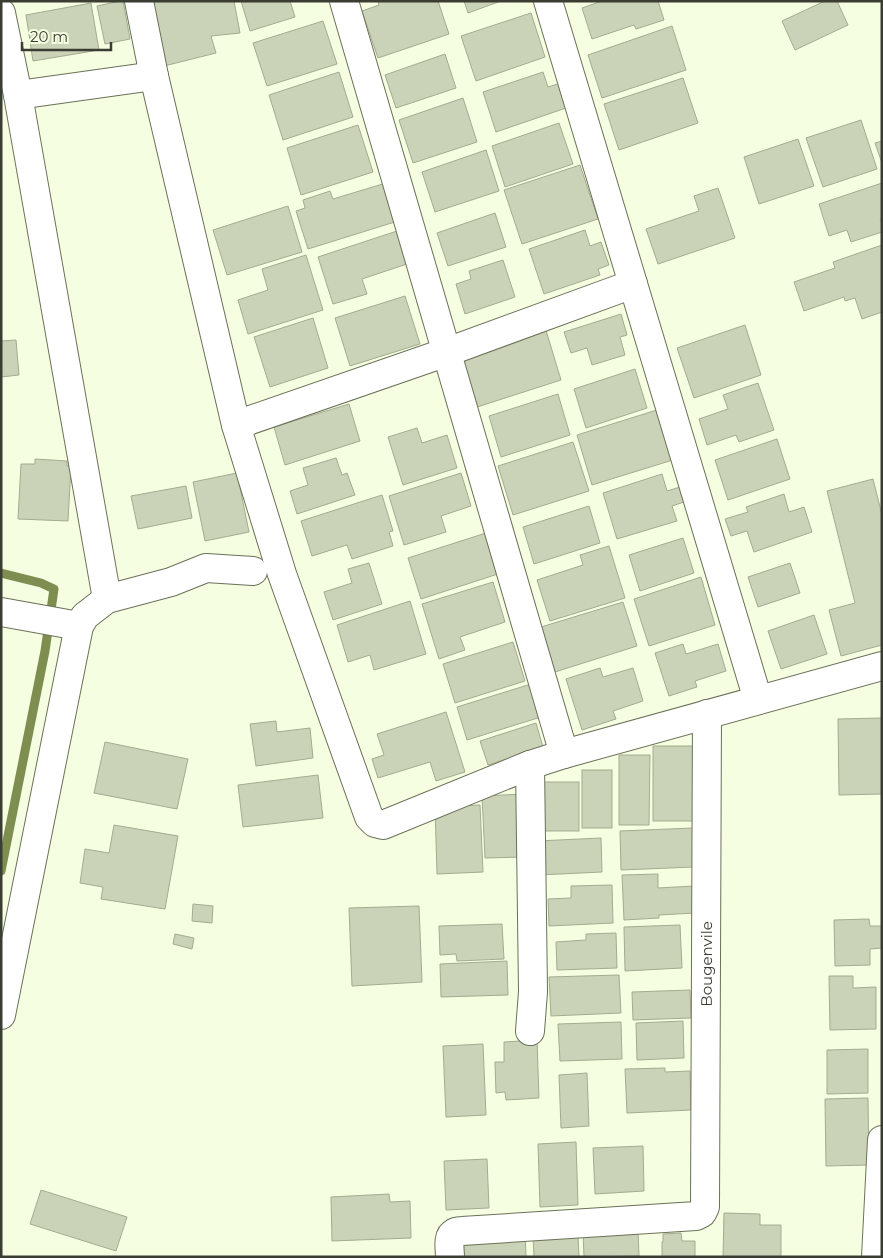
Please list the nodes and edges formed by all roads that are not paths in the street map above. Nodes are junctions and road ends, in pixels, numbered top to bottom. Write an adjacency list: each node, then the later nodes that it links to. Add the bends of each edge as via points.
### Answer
1 (13, 1): 5 (street)
2 (139, 1): 7 (street)
3 (344, 1): 10 (street)
4 (548, 1): 9 (street)
5 (1, 4)
6 (1, 13): 8 (street)
7 (154, 76): 8 (street); 11 (street)
8 (18, 95): 13 (street)
9 (633, 284): 10 (street); 17 (street)
10 (447, 352): 11 (street); 19 (street)
11 (236, 425): 20 (street, via 282,574 369,816 375,823 383,825)
12 (253, 571): 13 (street, via 206,568 171,582)
13 (107, 599): 15 (street)
14 (14, 614): 15 (street)
15 (72, 625): 21 (street)
16 (882, 666): 17 (street)
17 (758, 700): 18 (street)
18 (707, 714): 19 (street); 24 (street, Bougenvile, via 705,1207 696,1216 462,1230 450,1235)
19 (564, 754): 20 (street)
20 (530, 765): 22 (street, via 533,992)
21 (1, 1015)
22 (530, 1030)
23 (882, 1140): 25 (street)
24 (450, 1257)
25 (876, 1257)

